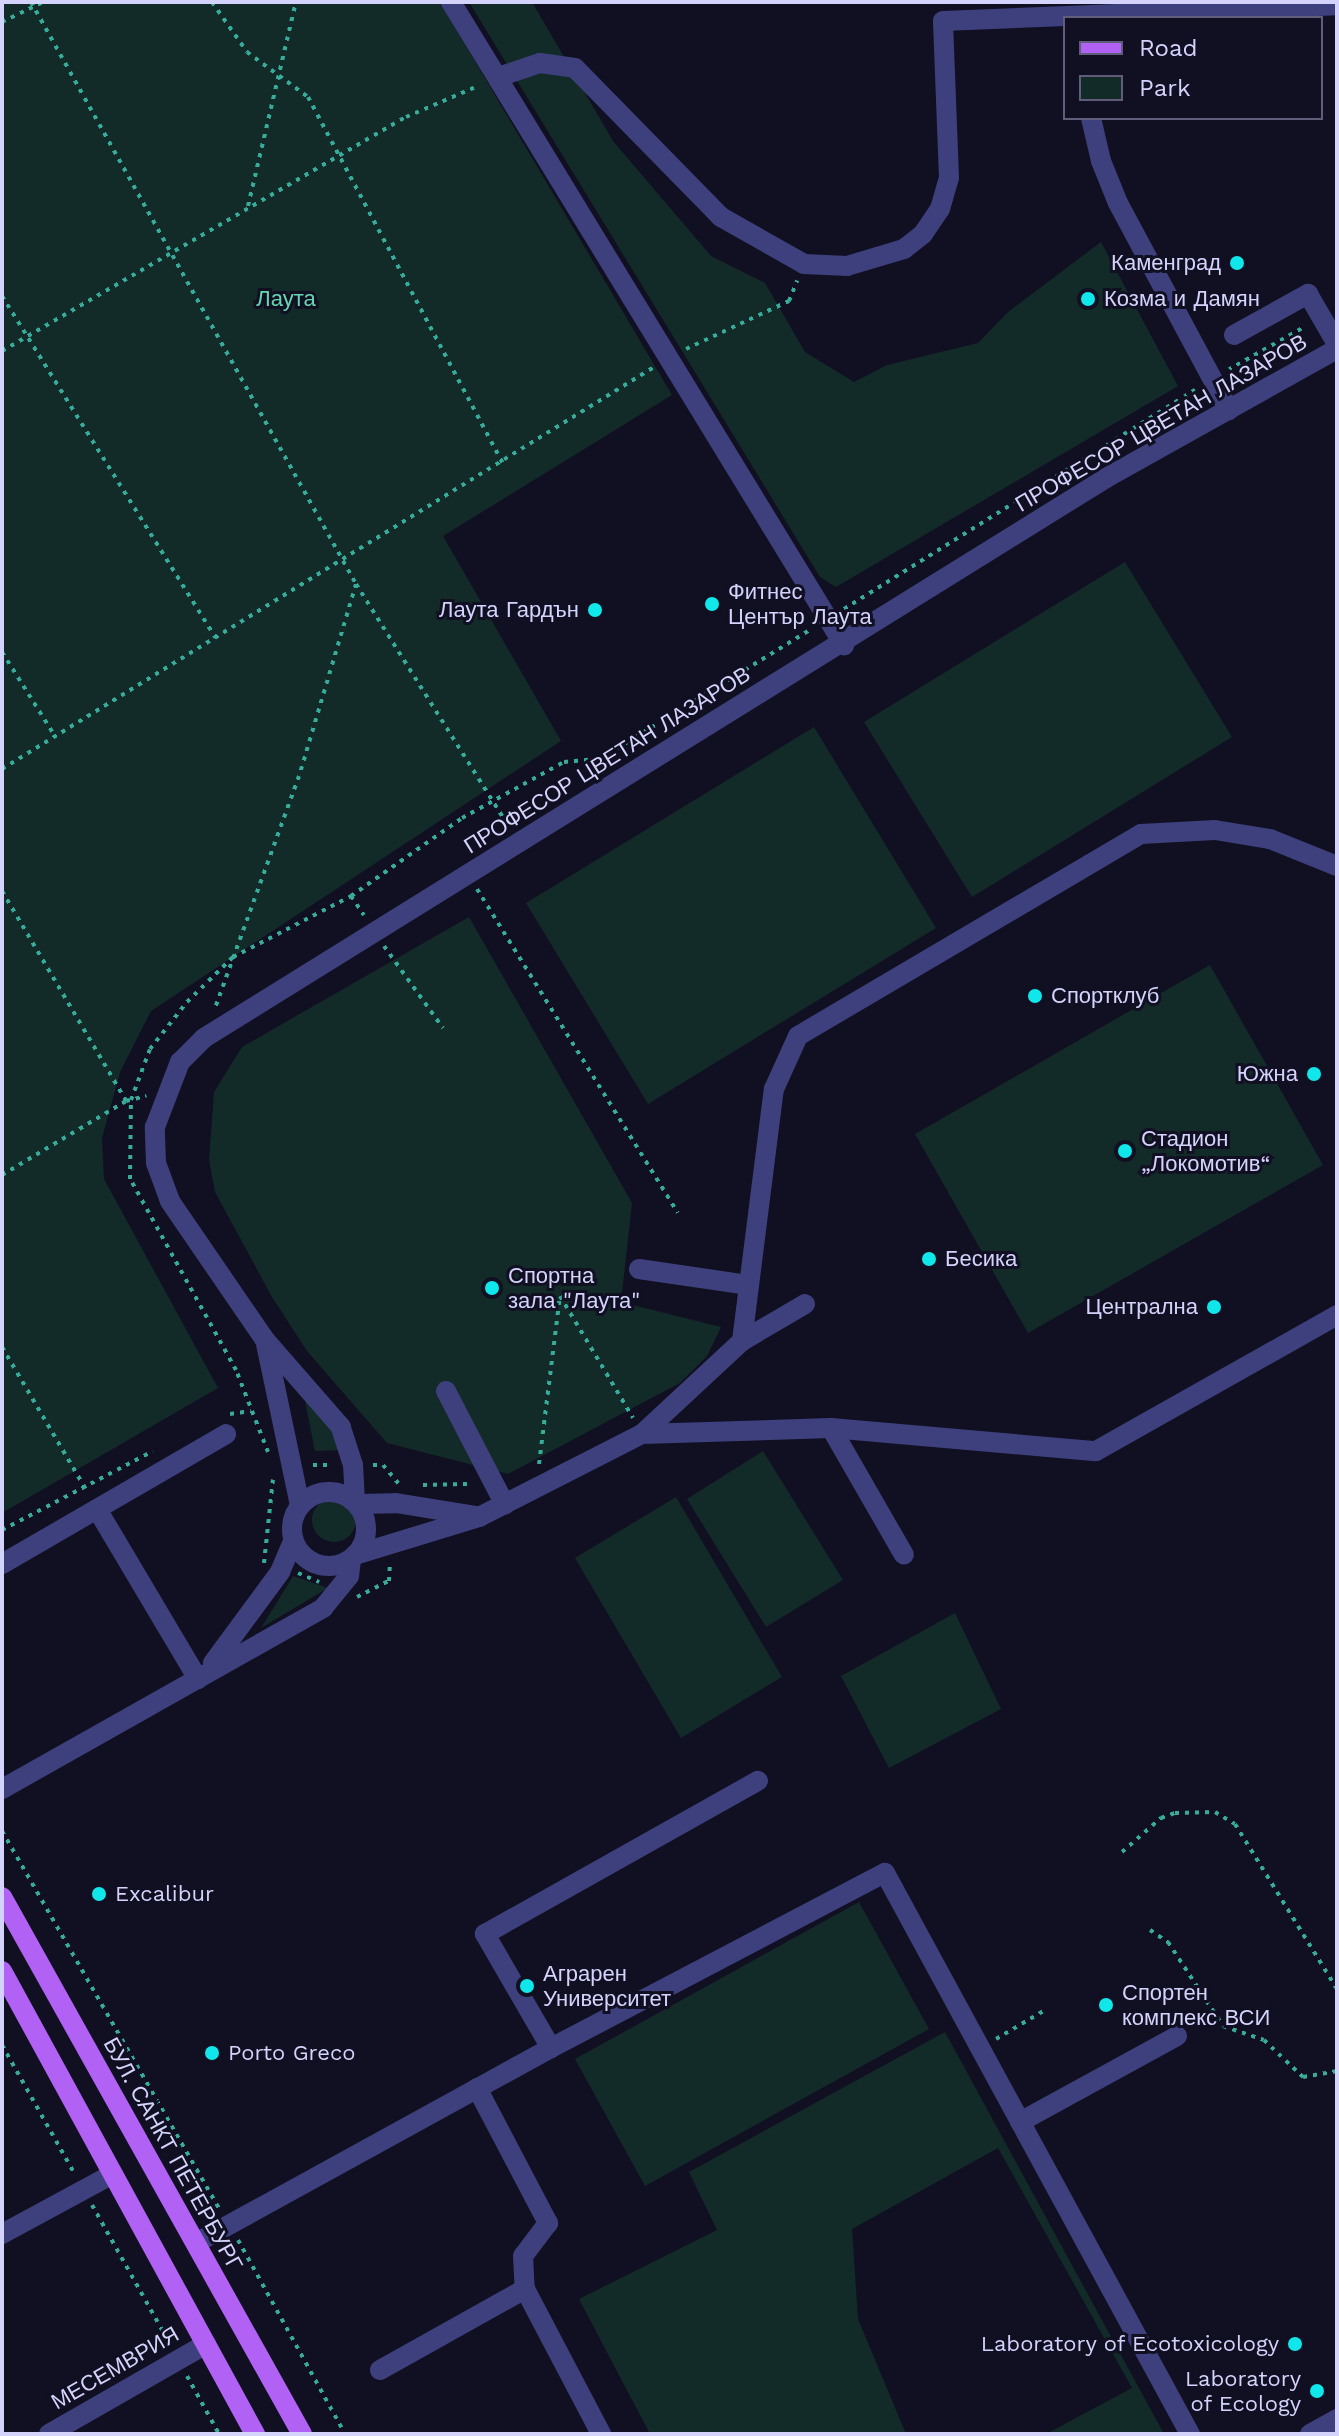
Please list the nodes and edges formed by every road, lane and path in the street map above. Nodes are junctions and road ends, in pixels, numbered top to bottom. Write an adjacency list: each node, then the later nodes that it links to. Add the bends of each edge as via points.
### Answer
1 (43, 2): 5 (path)
2 (212, 2): 10 (path, via 247,52)
3 (296, 2): 10 (path)
4 (451, 2): 11 (street)
5 (33, 4): 9 (path); 15 (path)
6 (1337, 5): 8 (street)
7 (943, 11): 8 (street); 16 (street, via 949,178 940,209 923,234 879,260 817,268)
8 (1087, 12)
9 (2, 22)
10 (279, 75): 13 (path, via 308,97); 14 (path)
11 (498, 77): 13 (path, via 406,117); 16 (street, via 540,63 575,68 721,217); 22 (street)
12 (1091, 120): 23 (street, via 1118,203)
13 (339, 155): 14 (path); 24 (path)
14 (248, 208): 15 (path)
15 (171, 252): 18 (path); 25 (path)
16 (804, 264): 22 (path, via 789,301)
17 (2, 296): 18 (path)
18 (28, 334): 21 (path); 27 (path)
19 (1234, 335): 20 (street, via 1308,294)
20 (1337, 346): 23 (street, ПРОФЕСОР ЦВЕТАН ЛАЗАРОВ)
21 (2, 351)
22 (666, 359): 24 (path); 28 (street)
23 (1229, 410): 28 (street, ПРОФЕСОР ЦВЕТАН ЛАЗАРОВ, via 1106,478)
24 (503, 464): 25 (path)
25 (343, 561): 26 (path); 27 (path)
26 (356, 584): 32 (path); 39 (path, via 299,776)
27 (216, 638): 30 (path)
28 (844, 645): 32 (street, ПРОФЕСОР ЦВЕТАН ЛАЗАРОВ)
29 (2, 652): 30 (path)
30 (55, 736): 31 (path)
31 (2, 769)
32 (519, 842): 34 (street, ПРОФЕСОР ЦВЕТАН ЛАЗАРОВ)
33 (1337, 866): 43 (street, via 1270,839 1215,830 1141,834 798,1036 774,1089)
34 (467, 874): 37 (street, ПРОФЕСОР ЦВЕТАН ЛАЗАРОВ); 41 (path)
35 (2, 891): 40 (path, via 126,1101)
36 (351, 896): 37 (path)
37 (375, 931): 38 (path); 39 (street, ПРОФЕСОР ЦВЕТАН ЛАЗАРОВ)
38 (443, 1028)
39 (204, 1038): 46 (street, ПРОФЕСОР ЦВЕТАН ЛАЗАРОВ, via 180,1062 165,1092 155,1127 156,1163 170,1201 195,1243)
40 (2, 1175)
41 (678, 1213)
42 (639, 1269): 43 (street)
43 (749, 1285): 47 (street)
44 (805, 1304): 47 (street)
45 (1337, 1315): 52 (street, via 1096,1451)
46 (265, 1340): 58 (street, ПРОФЕСОР ЦВЕТАН ЛАЗАРОВ, via 341,1427 353,1465); 59 (street, ПРОФЕСОР ЦВЕТАН ЛАЗАРОВ)
47 (742, 1341): 53 (street)
48 (2, 1347): 56 (path)
49 (446, 1391): 60 (street)
50 (251, 1411): 51 (path)
51 (223, 1426): 61 (street)
52 (831, 1428): 53 (street); 66 (street)
53 (642, 1434): 57 (street); 57 (path, via 560,1296)
54 (165, 1445): 56 (path)
55 (273, 1477): 69 (path, via 261,1561)
56 (83, 1485): 61 (path); 63 (path)
57 (535, 1489): 60 (street)
58 (356, 1503): 59 (street, via 327,1491); 62 (street, via 397,1494); 67 (street, via 365,1536)
59 (300, 1505): 64 (street, via 292,1522)
60 (505, 1505): 62 (street)
61 (97, 1509): 68 (street); 71 (street)
62 (479, 1517): 65 (street)
63 (2, 1530)
64 (293, 1541): 67 (street, via 318,1565); 69 (street)
65 (392, 1544): 67 (street); 70 (path, via 389,1581 361,1599)
66 (904, 1555)
67 (353, 1557): 70 (street)
68 (2, 1564)
69 (280, 1572): 70 (path, via 293,1571); 71 (street)
70 (339, 1590): 71 (street, via 323,1608)
71 (203, 1674): 73 (street)
72 (758, 1781): 83 (street, via 485,1934)
73 (2, 1789)
74 (2, 1831): 90 (path)
75 (1122, 1852): 79 (path, via 1161,1818 1175,1813 1215,1812 1235,1824)
76 (2, 1897): 92 (main road, БУЛ. САНКТ ПЕТЕРБУРГ)
77 (1150, 1930): 85 (path, via 1168,1942 1223,2026 1264,2040 1303,2077)
78 (3, 1976): 88 (main road)
79 (1337, 1989)
80 (1045, 2010): 84 (path)
81 (1177, 2036): 87 (street)
82 (2, 2045): 89 (path)
83 (551, 2048): 84 (street, via 885,1873); 86 (street)
84 (980, 2048): 87 (street)
85 (1337, 2071)
86 (477, 2088): 90 (street); 93 (street, via 548,2223 523,2256)
87 (1020, 2122): 104 (street)
88 (113, 2174): 89 (street); 94 (main road)
89 (84, 2190): 91 (street); 95 (path)
90 (230, 2226): 92 (street); 103 (path)
91 (2, 2234)
92 (196, 2243): 102 (main road, БУЛ. САНКТ ПЕТЕРБУРГ)
93 (525, 2289): 96 (street); 98 (street)
94 (206, 2344): 95 (street, МЕСЕМВРИЯ); 101 (main road)
95 (178, 2360): 99 (street, МЕСЕМВРИЯ); 100 (path)
96 (380, 2370)
97 (1337, 2419): 105 (street)
98 (600, 2433)
99 (49, 2434)
100 (219, 2434)
101 (255, 2434)
102 (302, 2434)
103 (345, 2434)
104 (1190, 2434)
105 (1310, 2434)

